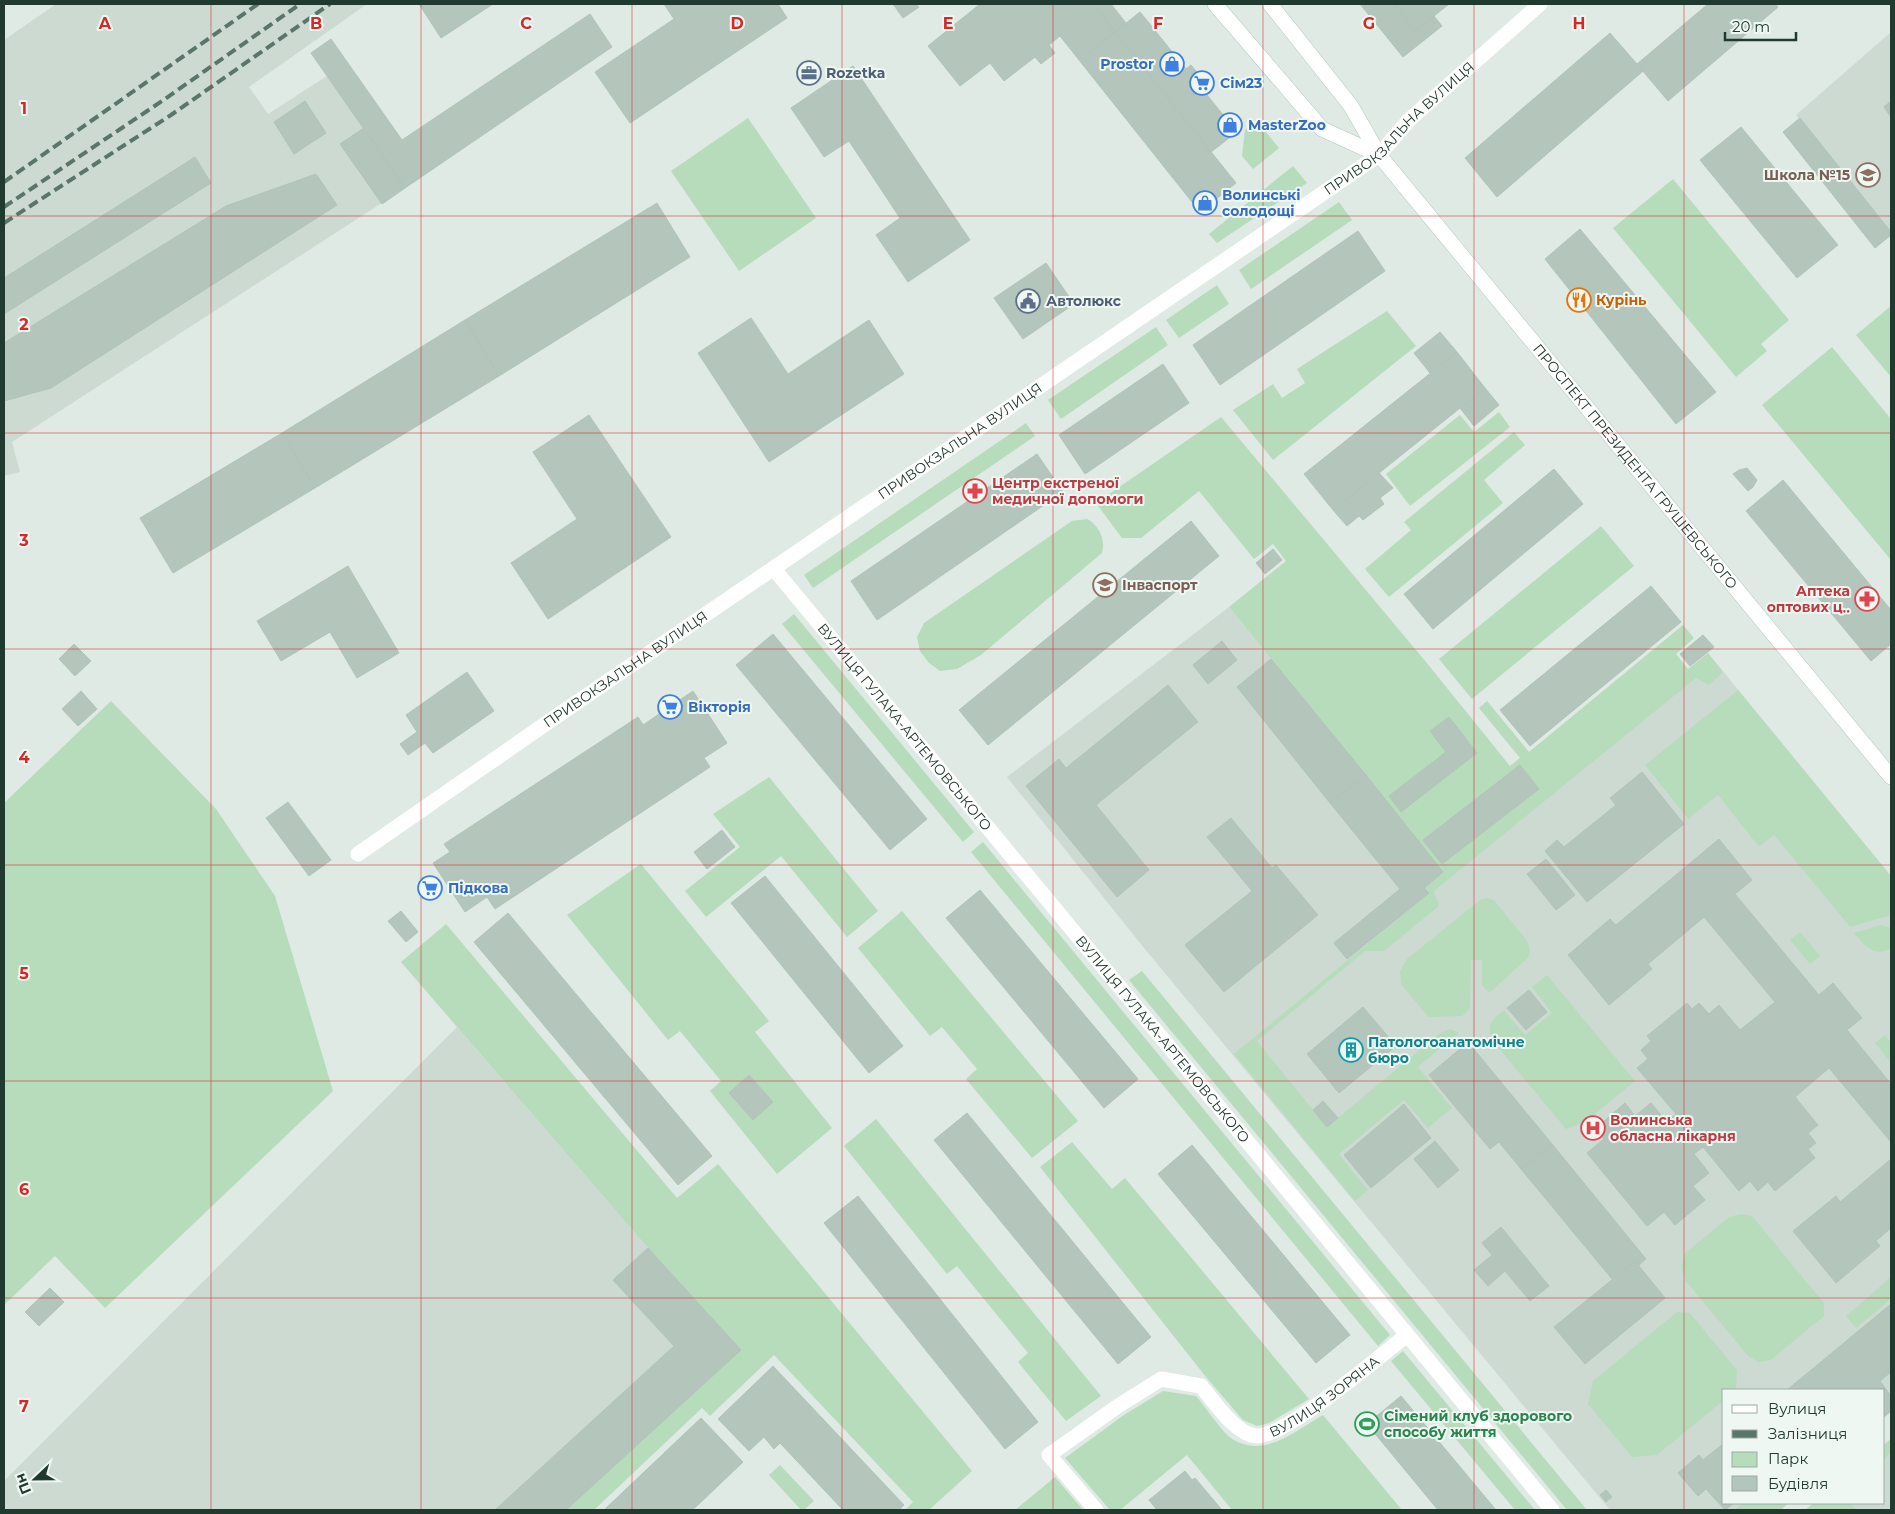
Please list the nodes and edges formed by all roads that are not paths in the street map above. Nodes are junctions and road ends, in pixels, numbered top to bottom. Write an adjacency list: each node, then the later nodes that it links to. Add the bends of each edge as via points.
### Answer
1 (1215, 4): 4 (street, via 1322,129)
2 (1270, 4): 4 (street, via 1351,106)
3 (1540, 4): 4 (street, ПРИВОКЗАЛЬНА ВУЛИЦЯ, via 1408,120)
4 (1379, 156): 5 (street, ПРИВОКЗАЛЬНА ВУЛИЦЯ); 6 (street, ПРОСПЕКТ ПРЕЗИДЕНТА ГРУШЕВСЬКОГО)
5 (774, 568): 7 (street, ПРИВОКЗАЛЬНА ВУЛИЦЯ); 8 (street, ВУЛИЦЯ ГУЛАКА-АРТЕМОВСЬКОГО)
6 (1891, 777)
7 (358, 854)
8 (1407, 1334): 9 (street, ВУЛИЦЯ ЗОРЯНА, via 1322,1402 1273,1432 1256,1436 1237,1428 1201,1386 1161,1380 1049,1455); 10 (street, ВУЛИЦЯ ГУЛАКА-АРТЕМОВСЬКОГО)
9 (1096, 1510)
10 (1552, 1510)

